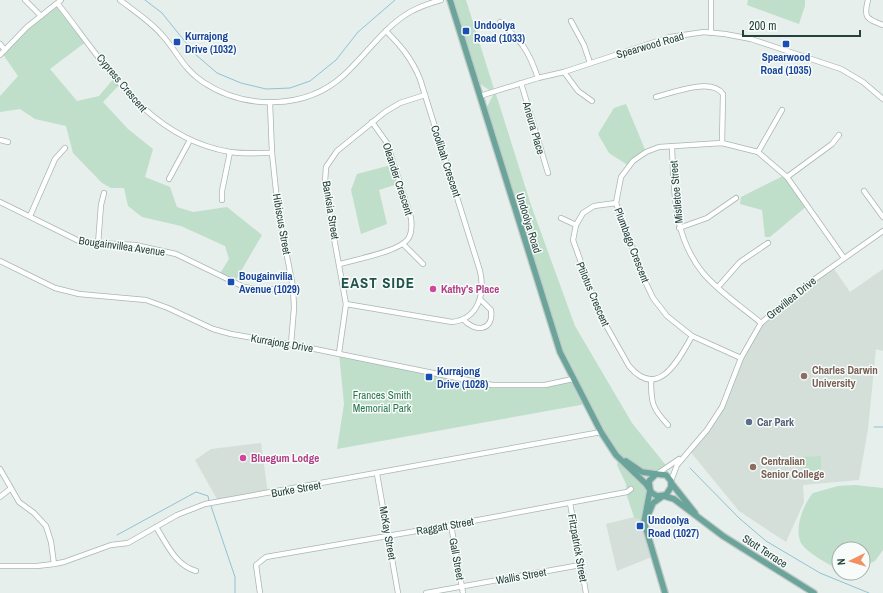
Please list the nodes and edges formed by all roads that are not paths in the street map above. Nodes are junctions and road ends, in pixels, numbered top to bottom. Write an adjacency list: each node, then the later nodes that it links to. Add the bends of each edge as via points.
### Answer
1 (25, 0): 8 (street)
2 (120, 0): 26 (street, via 152,24 183,64 203,82 215,90 241,99)
3 (441, 0): 12 (street, via 410,12)
4 (450, 0): 22 (main road, Undoolya Road)
5 (711, 0): 13 (street)
6 (868, 0): 11 (street, via 866,16)
7 (60, 2): 8 (street); 31 (street, Cypress Crescent, via 134,100 159,123)
8 (41, 16): 15 (street)
9 (571, 21): 17 (street, via 584,44)
10 (500, 22): 19 (street, via 523,43)
11 (883, 25)
12 (386, 31): 21 (street, Coolibah Crescent, via 410,58); 26 (street, via 334,83 297,99)
13 (711, 33): 17 (street, Spearwood Road, via 670,37); 24 (street, Spearwood Road, via 751,39 841,69)
14 (0, 44): 15 (street)
15 (5, 50): 16 (street)
16 (0, 55)
17 (590, 63): 18 (street, Spearwood Road)
18 (564, 72): 19 (street, Spearwood Road); 25 (street, via 578,91)
19 (538, 78): 20 (street, Spearwood Road)
20 (521, 83): 22 (street, Spearwood Road); 39 (street, Aneura Place)
21 (425, 95): 28 (street, Banksia Street, via 400,103); 63 (street, Coolibah Crescent, via 480,271)
22 (480, 96): 71 (main road, Undoolya Road, via 555,340)
23 (656, 97): 33 (street, via 701,86 719,89 723,94)
24 (883, 99)
25 (592, 101)
26 (270, 103): 38 (street, Hibiscus Street)
27 (782, 110): 37 (street)
28 (372, 122): 56 (street, Oleander Crescent, via 387,143 411,218 411,234); 59 (street, Banksia Street, via 337,151 326,167 328,204)
29 (839, 135): 40 (street, via 832,144)
30 (0, 140): 32 (street)
31 (190, 140): 36 (street, Cypress Crescent); 41 (street)
32 (8, 142)
33 (722, 143): 34 (street, Plumbago Crescent); 37 (street, Plumbago Crescent)
34 (672, 147): 46 (street, Plumbago Crescent, via 650,150 633,162 621,177); 52 (street, Mistletoe Street)
35 (65, 148): 48 (street, via 55,159)
36 (230, 152): 38 (street, Cypress Crescent); 45 (street)
37 (758, 152): 40 (street, Plumbago Crescent)
38 (272, 153): 61 (street, Hibiscus Street, via 278,210)
39 (548, 173)
40 (787, 177): 57 (street, Plumbago Crescent)
41 (170, 179)
42 (864, 191): 49 (street)
43 (104, 193): 55 (street)
44 (736, 198): 52 (street, via 707,218)
45 (222, 200)
46 (616, 202): 51 (street, via 588,209); 67 (street, Plumbago Crescent, via 653,298 667,316)
47 (1, 204): 48 (street, Bougainvillea Avenue)
48 (30, 216): 55 (street, Bougainvillea Avenue, via 81,242)
49 (883, 217)
50 (561, 218): 51 (street)
51 (576, 225): 72 (street, Ptilotus Crescent, via 573,233 574,248 599,313 629,366 638,375)
52 (679, 228): 62 (street, Mistletoe Street, via 683,241 696,263)
53 (883, 231): 57 (street, Grevillea Drive)
54 (768, 242): 62 (street, via 740,262)
55 (98, 244): 61 (street, Bougainvillea Avenue, via 135,245 176,254 253,289)
56 (403, 244): 59 (street); 60 (street)
57 (844, 258): 66 (street, Grevillea Drive, via 788,299)
58 (0, 261): 68 (street, Kurrajong Drive, via 68,292 146,300 215,330)
59 (340, 264): 64 (street, Banksia Street)
60 (423, 264)
61 (293, 287): 68 (street, Hibiscus Street)
62 (718, 287): 66 (street, Mistletoe Street)
63 (481, 300): 65 (street); 65 (street, via 491,310 486,326 477,328 468,325)
64 (346, 304): 65 (street, via 445,322); 69 (street, Banksia Street)
65 (463, 319)
66 (761, 323): 70 (street, Grevillea Drive)
67 (692, 336): 70 (street, Plumbago Crescent); 72 (street, via 670,371)
68 (291, 344): 69 (street, Kurrajong Drive)
69 (339, 353): 71 (street, Kurrajong Drive, via 492,385 545,385)
70 (741, 358): 76 (street, Grevillea Drive, via 722,407 707,430)
71 (573, 379): 74 (main road, Undoolya Road)
72 (651, 379): 73 (street, via 654,410)
73 (668, 426)
74 (601, 432): 75 (main road, Undoolya Road); 78 (street, Burke Street)
75 (609, 444): 79 (main road, Undoolya Road, via 634,468 648,474); 83 (main road, Undoolya Road, via 619,459)
76 (689, 450): 79 (street, Grevillea Drive); 80 (street, Grevillea Drive, via 674,469)
77 (0, 469): 82 (street)
78 (377, 474): 89 (street, Burke Street, via 205,504); 90 (street, McKay Street)
79 (657, 474): 80 (main road, Undoolya Road, via 666,475); 83 (main road, via 649,481)
80 (671, 481): 84 (main road, via 670,490); 87 (main road, Stott Terrace, via 681,497)
81 (631, 488): 86 (street, Raggatt Street, via 627,492)
82 (10, 489): 85 (street); 92 (street, via 19,502 46,526)
83 (650, 490): 84 (main road, Undoolya Road, via 655,495); 91 (main road, via 644,518)
84 (663, 496): 87 (main road, Stott Terrace, via 674,499); 91 (main road, via 656,500 650,509 647,517)
85 (0, 497)
86 (570, 503): 88 (street, Raggatt Street); 93 (street, Fitzpatrick Street)
87 (707, 524): 103 (main road, Stott Terrace)
88 (451, 525): 90 (street, Raggatt Street); 96 (street, Gall Street)
89 (156, 527): 92 (street, Burke Street, via 128,543); 95 (street, via 178,561 188,569)
90 (388, 536): 97 (street, Raggatt Street, via 266,557 258,562 256,569); 98 (street, McKay Street)
91 (647, 537): 102 (main road)
92 (54, 564): 94 (street, Burke Street)
93 (580, 565): 96 (street, Wallis Street); 101 (street, Fitzpatrick Street)
94 (0, 566)
95 (196, 570)
96 (462, 586): 99 (street, Wallis Street); 100 (street, Gall Street)
97 (260, 593)
98 (398, 593)
99 (426, 593)
100 (463, 593)
101 (586, 593)
102 (665, 593)
103 (814, 593)

